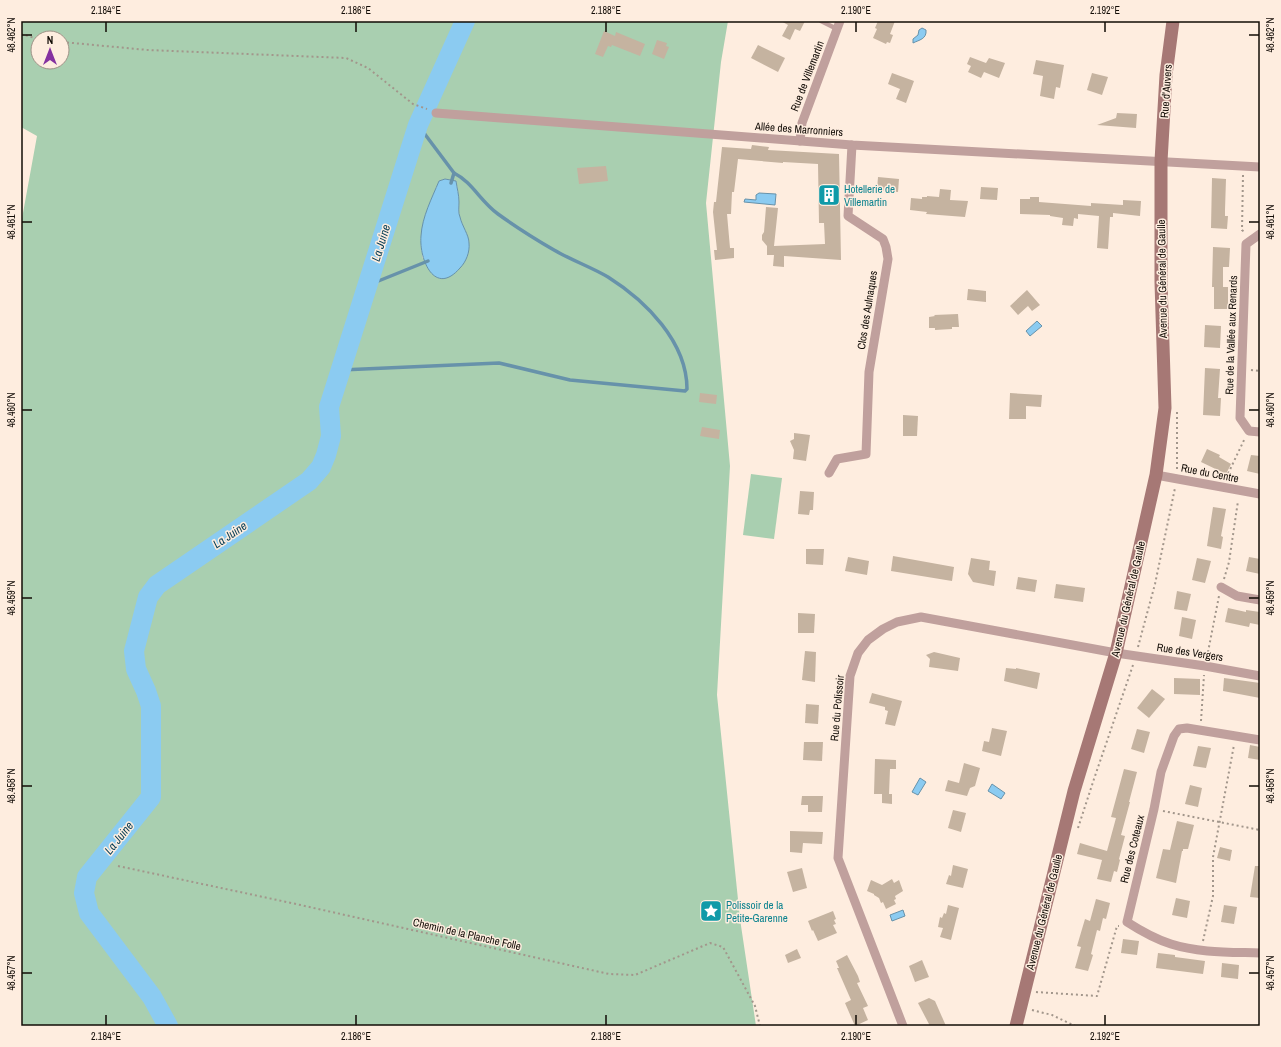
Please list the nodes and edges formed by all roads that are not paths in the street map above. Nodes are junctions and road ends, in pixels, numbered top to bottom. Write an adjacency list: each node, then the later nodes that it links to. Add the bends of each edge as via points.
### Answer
1 (821, 21): 3 (lane)
2 (1173, 21): 7 (main road, Rue d'Auvers, via 1166,75)
3 (839, 25): 5 (street, Rue de Villemartin, via 802,123)
4 (436, 113): 5 (street, Allée des Marronniers)
5 (800, 141): 6 (street, Allée des Marronniers)
6 (852, 144): 7 (street, Allée des Marronniers); 11 (street, Clos des Aulnaques, via 848,216 883,239 888,259 869,372 866,454 837,459)
7 (1161, 161): 8 (street, Allée des Marronniers); 12 (main road, Avenue du Général de Gaulle, via 1165,408)
8 (1260, 167)
9 (1260, 234): 10 (street, Rue de la Vallée aux Renards, via 1246,244 1240,418 1249,431)
10 (1260, 432)
11 (829, 473)
12 (1156, 475): 13 (street, Rue du Centre); 16 (main road, Avenue du Général de Gaulle)
13 (1260, 494)
14 (1221, 587): 15 (street, via 1237,596)
15 (1260, 600)
16 (1116, 652): 17 (street, Rue des Vergers); 20 (street, Rue du Polissoir, via 921,617 883,628 858,652 850,676 838,858); 21 (main road, Avenue du Général de Gaulle, via 1074,791)
17 (1260, 676)
18 (1260, 740): 19 (street, Rue des Coteaux, via 1187,728 1179,729 1161,772 1127,922 1172,944 1201,950)
19 (1260, 953)
20 (903, 1026)
21 (1016, 1026)

